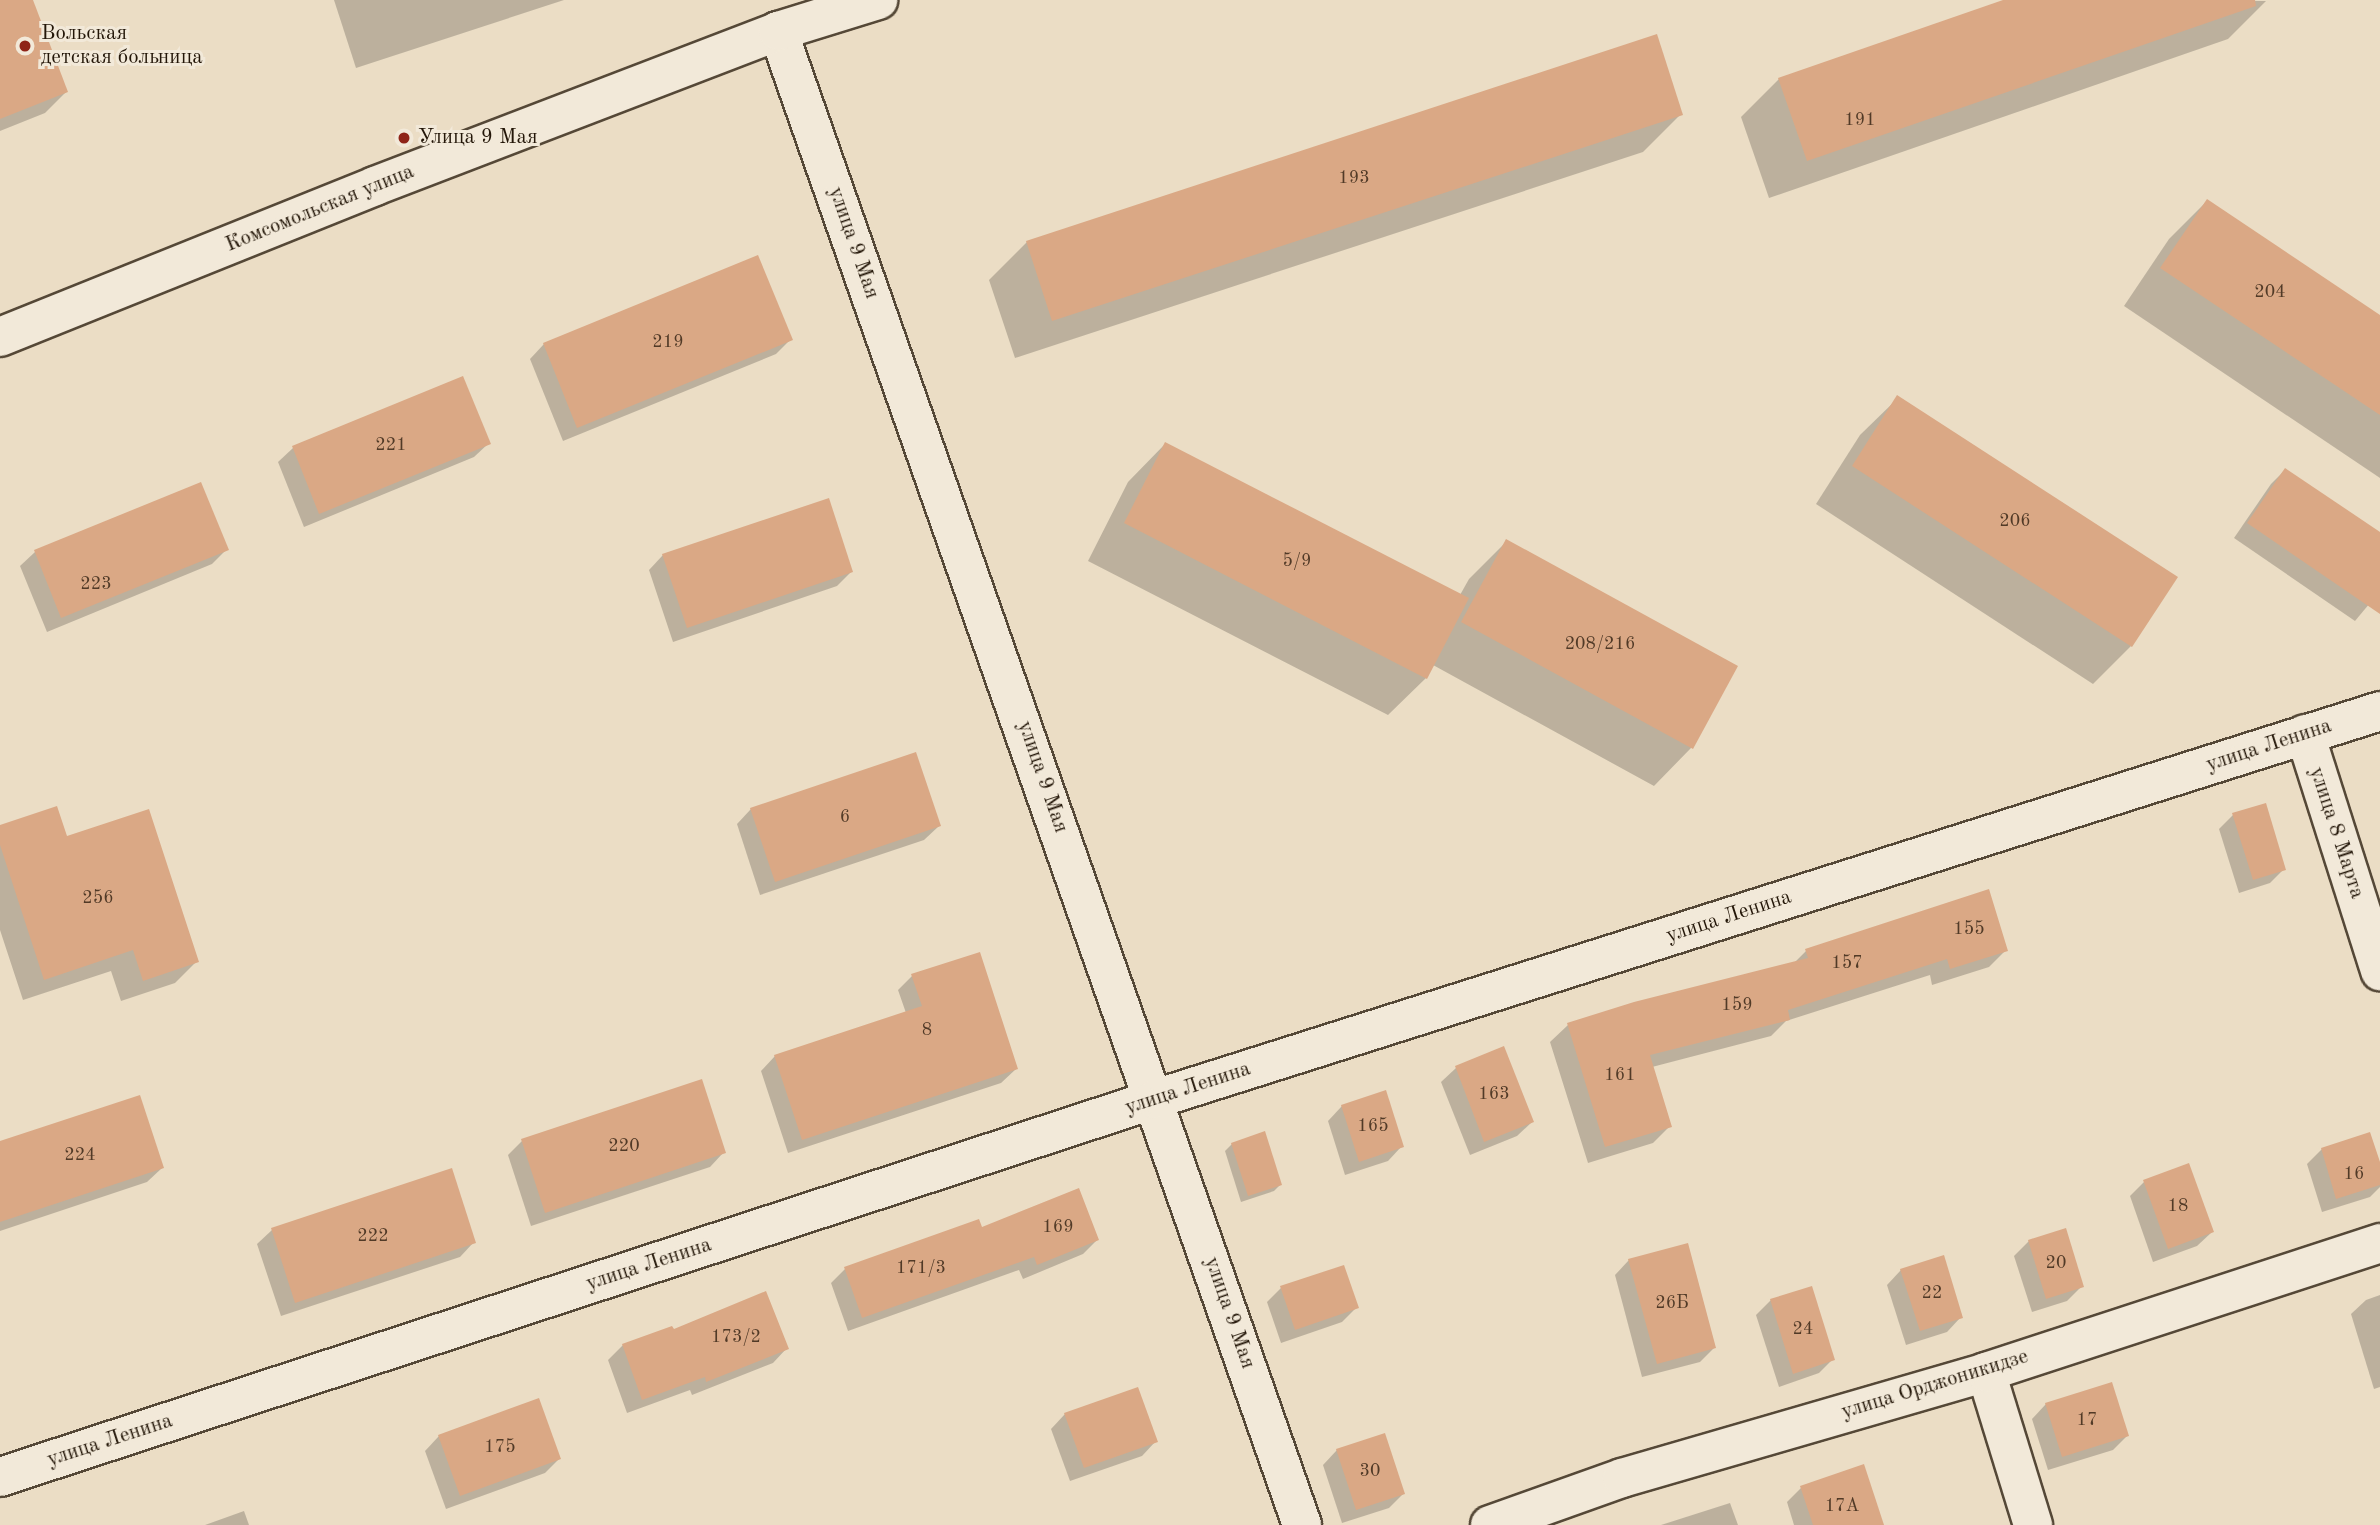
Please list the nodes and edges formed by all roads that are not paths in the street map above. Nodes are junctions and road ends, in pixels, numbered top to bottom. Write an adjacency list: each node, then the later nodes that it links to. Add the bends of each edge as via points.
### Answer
1 (878, 0): 2 (street, Комсомольская улица)
2 (778, 31): 3 (street, Комсомольская улица); 7 (street, улица 9 Мая)
3 (0, 337)
4 (2380, 711): 5 (street, улица Ленина)
5 (2305, 734): 6 (street, улица 8 Марта); 7 (street, улица Ленина)
6 (2380, 971)
7 (1155, 1099): 10 (street, улица Ленина); 11 (street, улица 9 Мая)
8 (2380, 1243): 9 (street, улица Орджоникидзе)
9 (1986, 1372): 12 (street, улица Орджоникидзе, via 1622,1478); 13 (street)
10 (0, 1477)
11 (1302, 1525)
12 (1490, 1525)
13 (2033, 1525)

